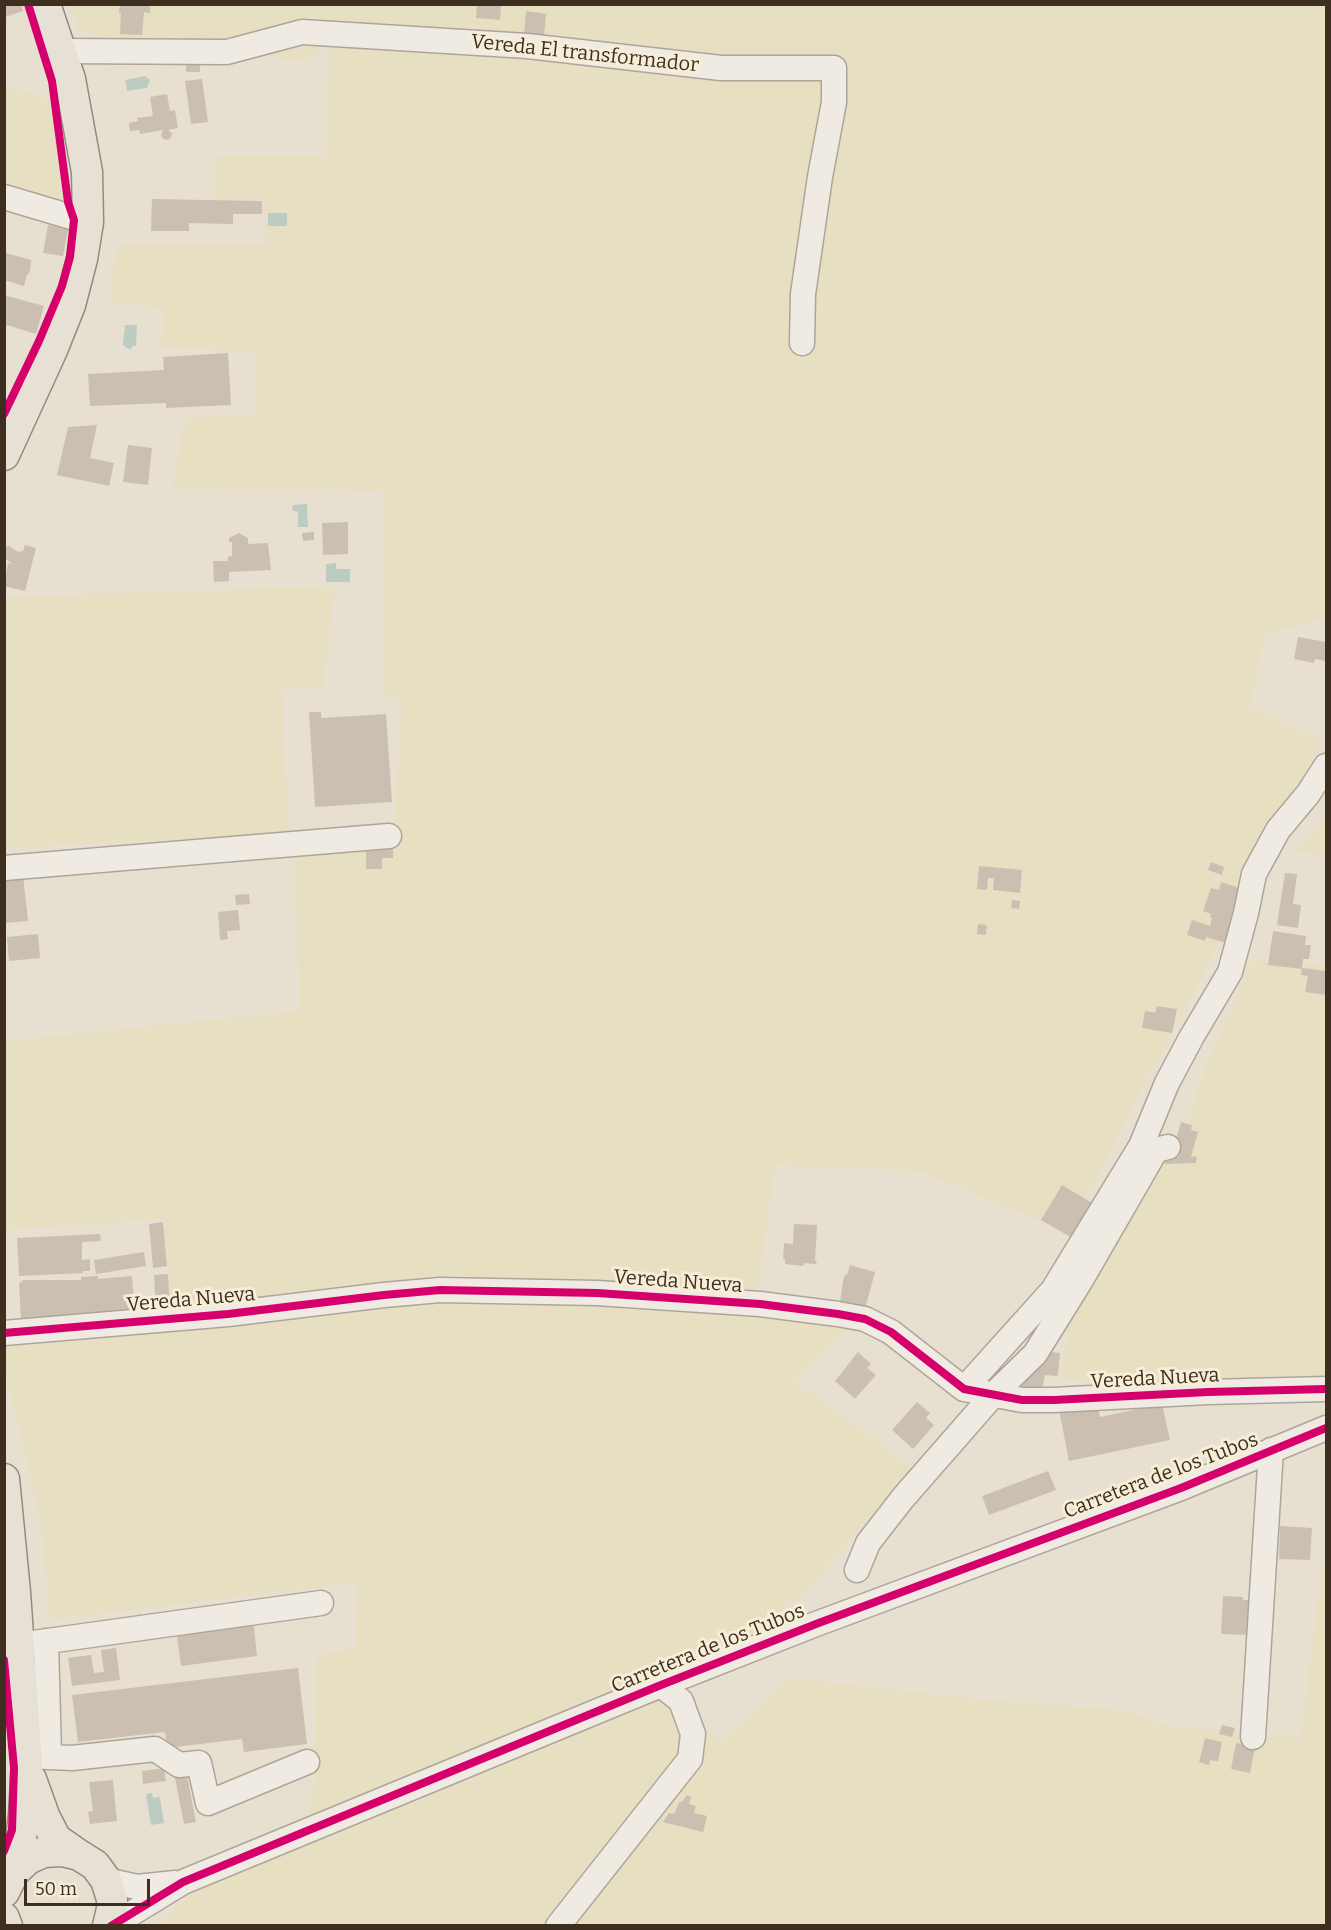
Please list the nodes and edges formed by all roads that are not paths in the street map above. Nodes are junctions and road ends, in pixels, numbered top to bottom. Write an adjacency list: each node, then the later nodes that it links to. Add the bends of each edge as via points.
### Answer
1 (45, 4): 2 (main road)
2 (61, 51): 4 (main road, via 87,172); 5 (street, Vereda El transformador, via 227,52 302,32 527,46 721,68 834,68 834,102 803,294)
3 (4, 197): 4 (street)
4 (87, 222): 6 (main road, via 70,305)
5 (802, 343)
6 (4, 455)
7 (1326, 766): 12 (street, via 1278,830 1254,874 1230,972 1167,1083 1141,1146 1053,1290)
8 (389, 836): 9 (street)
9 (4, 868)
10 (1168, 1147): 14 (street, via 1156,1150 1035,1354)
11 (4, 1333): 12 (street, Vereda Nueva, via 228,1314 440,1290 666,1297 760,1304 865,1319 891,1332)
12 (964, 1389): 14 (street, Vereda Nueva)
13 (1326, 1389): 14 (street, Vereda Nueva, via 1054,1400)
14 (993, 1395): 18 (street, via 867,1543)
15 (1326, 1428): 16 (street, Carretera de los Tubos)
16 (1271, 1450): 22 (street, Carretera de los Tubos, via 1181,1488); 23 (street)
17 (4, 1479): 20 (main road)
18 (857, 1570)
19 (321, 1603): 20 (street)
20 (32, 1643): 21 (main road); 24 (street)
21 (13, 1684): 24 (main road)
22 (661, 1685): 29 (street, Carretera de los Tubos); 33 (street, via 681,1701 693,1734 690,1759)
23 (1253, 1737)
24 (34, 1758): 25 (street, via 155,1749 178,1765 199,1763 208,1803); 26 (main road, via 40,1807 56,1839); 28 (main road, via 23,1826)
25 (307, 1762)
26 (79, 1855): 27 (main road); 28 (main road, via 44,1852 28,1859)
27 (106, 1880): 29 (street, Carretera de los Tubos, via 137,1887); 32 (main road, via 112,1899)
28 (8, 1882)
29 (183, 1882): 32 (street, Carretera de los Tubos)
30 (4, 1918): 31 (main road)
31 (6, 1926)
32 (110, 1926)
33 (558, 1926)

